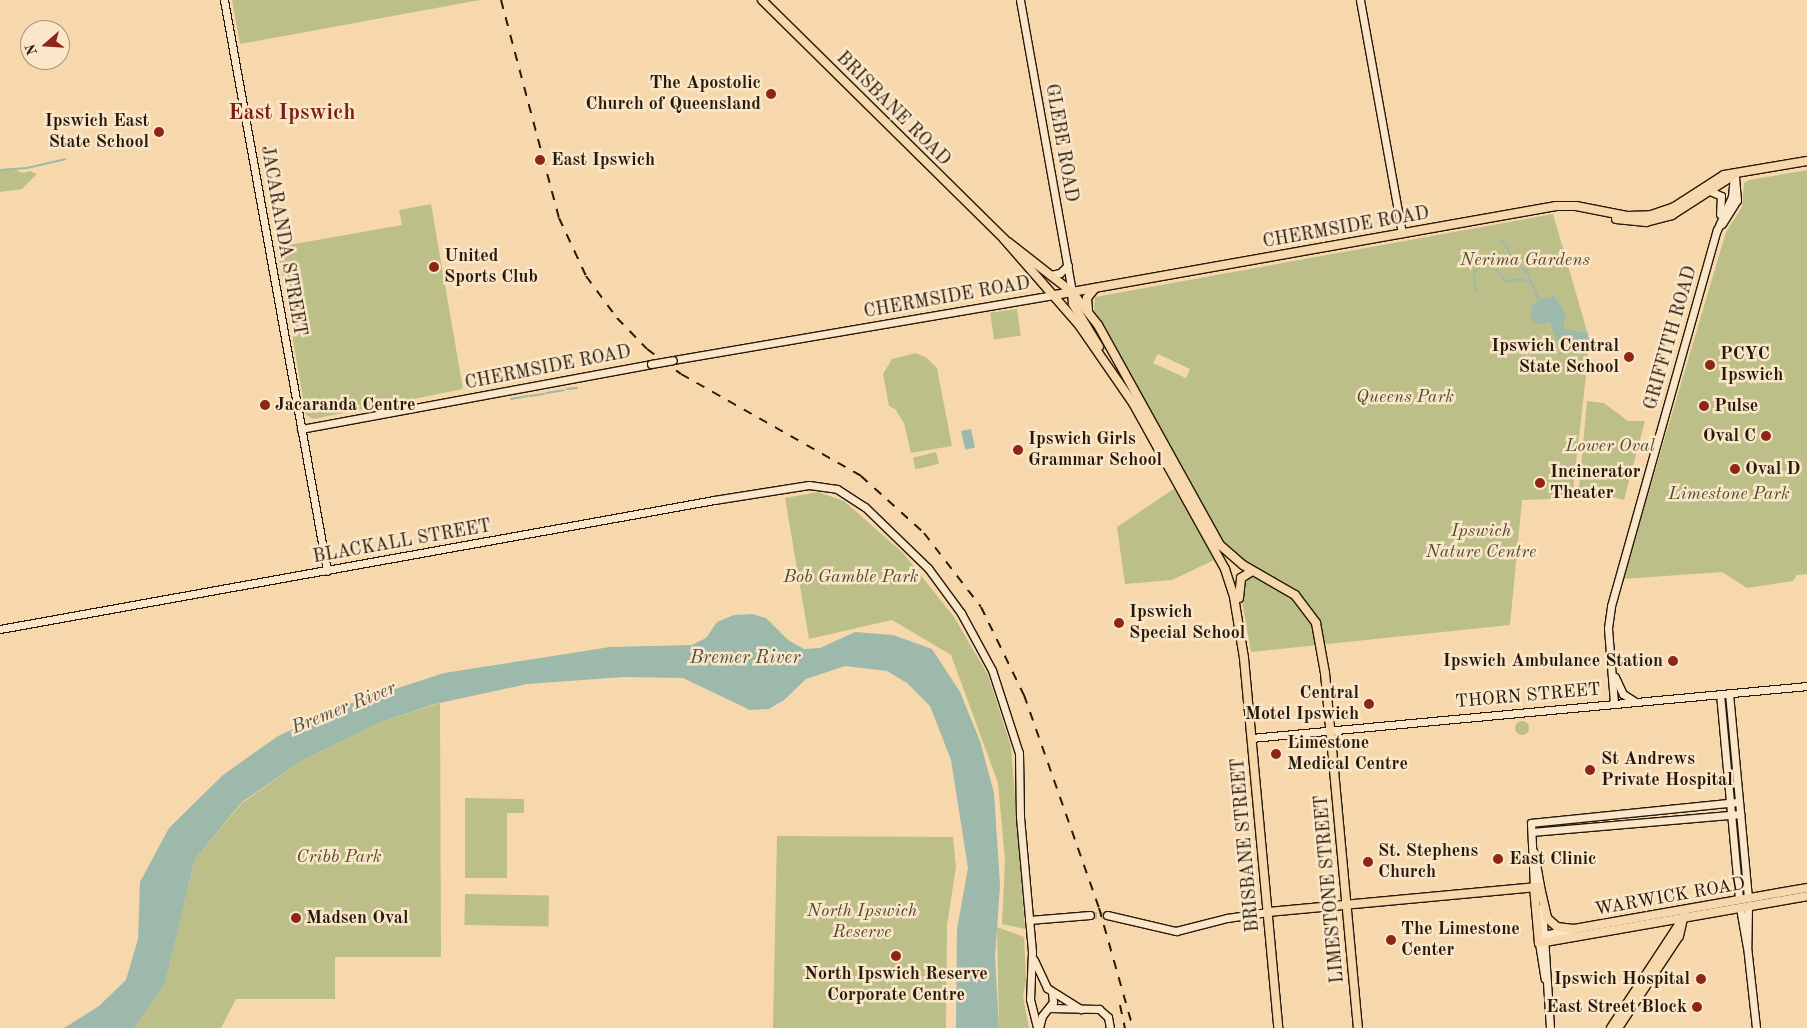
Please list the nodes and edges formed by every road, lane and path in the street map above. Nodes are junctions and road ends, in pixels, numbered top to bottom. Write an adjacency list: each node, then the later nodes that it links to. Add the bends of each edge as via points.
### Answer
1 (224, 0): 20 (street, JACARANDA STREET)
2 (762, 0): 12 (main road, BRISBANE ROAD)
3 (1020, 0): 13 (street, GLEBE ROAD)
4 (1360, 0): 10 (street)
5 (1807, 161): 6 (main road, CHERMSIDE ROAD)
6 (1734, 175): 7 (main road, CHERMSIDE ROAD); 8 (main road, CHERMSIDE ROAD, via 1721,177 1674,207 1656,214 1632,216); 9 (street, GRIFFITH ROAD, via 1732,197); 11 (street, GRIFFITH ROAD, via 1738,186 1737,200)
7 (1710, 191): 8 (main road, CHERMSIDE ROAD, via 1679,212 1654,220 1626,221); 9 (street, via 1717,192 1721,198)
8 (1599, 212): 10 (main road, CHERMSIDE ROAD, via 1556,206)
9 (1720, 220): 11 (street, GRIFFITH ROAD)
10 (1402, 233): 15 (main road, CHERMSIDE ROAD)
11 (1715, 235): 25 (street, GRIFFITH ROAD, via 1608,624)
12 (1004, 239): 14 (main road, BRISBANE ROAD); 17 (main road, BRISBANE ROAD)
13 (1068, 265): 14 (street, via 1060,273); 16 (street, GLEBE ROAD)
14 (1051, 275): 16 (main road, BRISBANE ROAD)
15 (1095, 288): 16 (main road, CHERMSIDE ROAD); 18 (main road, via 1086,299)
16 (1072, 292): 17 (main road, CHERMSIDE ROAD); 18 (main road, BRISBANE ROAD); 19 (main road, via 1073,304 1093,333)
17 (1054, 295): 19 (main road, BRISBANE ROAD); 20 (street, CHERMSIDE ROAD, bridge, via 673,360)
18 (1088, 312): 22 (main road, LIMESTONE STREET, via 1211,532 1231,556)
19 (1103, 356): 23 (main road, via 1149,431 1225,569)
20 (301, 429): 21 (street, JACARANDA STREET)
21 (327, 570): 24 (street, BLACKALL STREET); 54 (street, BLACKALL STREET, via 809,485 842,491 884,524 928,568 977,640 1002,699 1019,753 1020,817)
22 (1252, 571): 23 (main road, via 1244,574 1239,584); 31 (main road, LIMESTONE STREET, via 1295,595 1316,623 1321,640)
23 (1240, 623): 32 (main road, BRISBANE STREET)
24 (0, 629)
25 (1612, 672): 29 (street, via 1623,694); 30 (street)
26 (1807, 686): 27 (street, THORN STREET)
27 (1729, 693): 28 (street, THORN STREET); 33 (street)
28 (1720, 694): 29 (street, THORN STREET); 34 (street)
29 (1636, 701): 30 (street, THORN STREET)
30 (1614, 704): 31 (street, THORN STREET)
31 (1330, 730): 32 (street, THORN STREET); 45 (main road, LIMESTONE STREET)
32 (1251, 738): 48 (main road, BRISBANE STREET)
33 (1739, 802): 34 (street); 35 (street)
34 (1730, 803): 36 (street); 37 (street, via 1531,823)
35 (1740, 814): 36 (street); 38 (street)
36 (1732, 815): 37 (street); 39 (street)
37 (1532, 832): 40 (street)
38 (1746, 877): 39 (street, via 1742,880); 43 (street)
39 (1737, 878): 43 (street)
40 (1537, 887): 44 (main road); 45 (main road); 59 (main road)
41 (1807, 888): 43 (main road, WARWICK ROAD)
42 (1807, 896): 47 (main road, WARWICK ROAD)
43 (1744, 899): 46 (main road, WARWICK ROAD); 47 (main road)
44 (1542, 904): 56 (main road, via 1552,924); 59 (street)
45 (1347, 905): 48 (main road); 70 (main road, LIMESTONE STREET)
46 (1697, 907): 49 (main road, WARWICK ROAD); 53 (main road)
47 (1744, 908): 50 (main road, WARWICK ROAD); 74 (street)
48 (1268, 912): 52 (street, via 1176,931); 69 (main road, BRISBANE STREET)
49 (1672, 912): 53 (main road); 57 (main road, WARWICK ROAD)
50 (1709, 914): 53 (main road, WARWICK ROAD); 58 (main road, via 1693,921)
51 (1090, 915): 54 (street)
52 (1106, 915)
53 (1683, 918): 55 (main road, WARWICK ROAD); 58 (main road, via 1684,926); 60 (main road)
54 (1029, 920): 61 (street)
55 (1659, 923): 57 (main road, WARWICK ROAD); 60 (main road, via 1671,928)
56 (1574, 929): 57 (main road, WARWICK ROAD); 59 (street, WARWICK ROAD)
57 (1596, 930): 59 (main road, WARWICK ROAD)
58 (1679, 936): 73 (main road)
59 (1542, 939): 71 (street)
60 (1669, 940): 72 (main road)
61 (1032, 952): 62 (street); 63 (street)
62 (1050, 990): 63 (street, via 1037,987); 65 (street, via 1054,999); 66 (street)
63 (1032, 992): 64 (street)
64 (1032, 1006): 65 (street, via 1039,1010); 67 (street)
65 (1048, 1009): 66 (street); 67 (street)
66 (1081, 1009): 68 (street, via 1101,1010 1108,1017)
67 (1038, 1028)
68 (1110, 1028)
69 (1278, 1028)
70 (1358, 1028)
71 (1550, 1028)
72 (1611, 1028)
73 (1618, 1028)
74 (1756, 1028)

